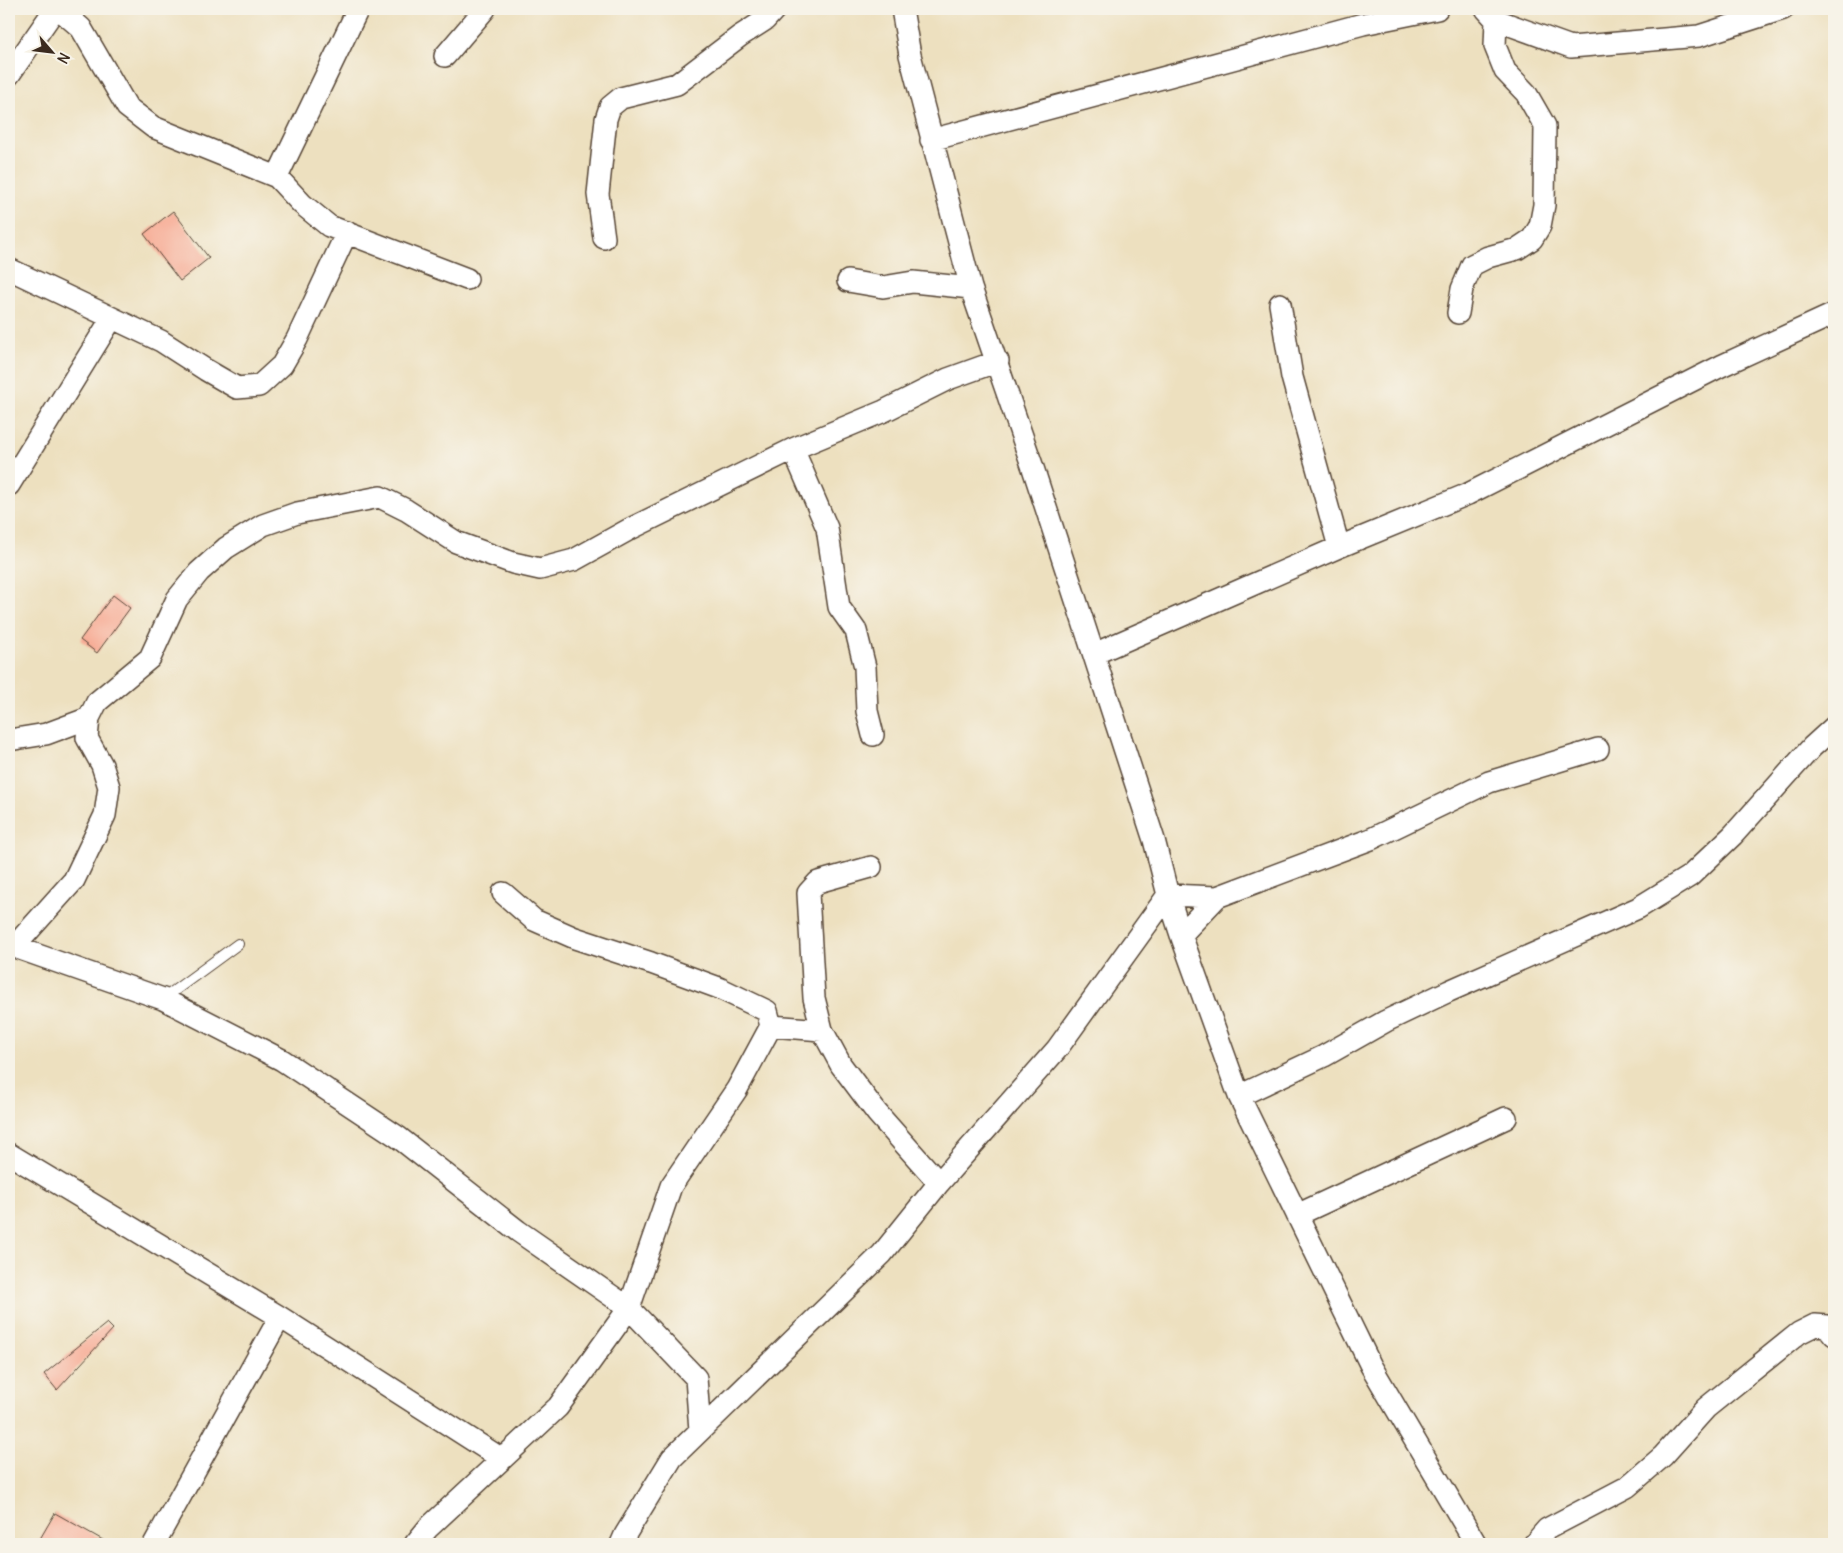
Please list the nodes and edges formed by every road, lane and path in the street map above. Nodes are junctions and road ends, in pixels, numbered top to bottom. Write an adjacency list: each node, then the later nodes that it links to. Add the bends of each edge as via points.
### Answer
1 (57, 9): 10 (street); 12 (street, via 81,28 127,107 153,127)
2 (358, 9): 12 (street)
3 (485, 9): 9 (street)
4 (775, 9): 14 (street, via 766,20 677,84 621,98 610,107 598,194)
5 (902, 9): 11 (street)
6 (1437, 9): 11 (street, via 1363,24)
7 (1783, 9): 8 (street, via 1699,36 1571,47)
8 (1491, 14): 20 (street, via 1495,46 1505,71 1526,93 1545,126 1544,205 1540,226 1532,239 1517,249 1488,256 1472,265 1462,289)
9 (445, 56)
10 (9, 75)
11 (931, 140): 18 (street)
12 (277, 177): 13 (street, via 302,204 329,226)
13 (347, 232): 16 (street); 22 (street, via 282,366 259,386 237,388 161,341)
14 (604, 238)
15 (9, 269): 22 (street)
16 (467, 279)
17 (848, 281): 18 (street, via 883,287 913,282)
18 (971, 288): 23 (street)
19 (1280, 304): 26 (street, via 1292,377)
20 (1458, 313)
21 (1834, 314): 26 (street, via 1658,397 1468,494)
22 (112, 318): 25 (street)
23 (998, 362): 24 (street, via 948,379 884,411); 27 (street)
24 (793, 449): 28 (street, via 574,560 540,568 513,563 456,542 380,497 296,513 263,525 226,548 199,572 177,599 150,658 97,702); 30 (street, via 828,528 839,607 856,631 865,667 866,711)
25 (9, 485)
26 (1339, 547): 27 (street)
27 (1094, 654): 35 (street, via 1154,840)
28 (89, 718): 31 (street, via 46,734); 39 (street, via 87,738 102,765 109,787 105,815 74,880)
29 (1834, 727): 43 (street, via 1690,876 1638,908 1449,991)
30 (873, 735)
31 (9, 740)
32 (1598, 749): 36 (street, via 1490,782 1371,839)
33 (871, 867): 42 (street, via 818,882 808,893 814,998)
34 (503, 893): 41 (street, via 534,920 575,938 718,988 767,1010)
35 (1168, 895): 36 (street); 37 (street); 46 (street, via 1056,1049)
36 (1217, 897): 37 (street)
37 (1181, 936): 43 (street)
38 (238, 944): 40 (lane)
39 (12, 946): 40 (street)
40 (163, 999): 48 (street, via 282,1060 398,1138 518,1231)
41 (771, 1026): 42 (street); 48 (street, via 737,1088 671,1186)
42 (822, 1030): 46 (street, via 841,1065 877,1113)
43 (1239, 1096): 47 (street)
44 (1506, 1118): 47 (street)
45 (9, 1154): 49 (street)
46 (938, 1183): 51 (street, via 882,1254)
47 (1296, 1215): 56 (street, via 1384,1391)
48 (629, 1308): 51 (street, via 696,1378); 52 (street, via 558,1407)
49 (280, 1317): 52 (street); 53 (street)
50 (1834, 1335): 57 (street, via 1827,1326 1815,1325 1799,1333 1706,1408 1663,1456 1627,1487 1547,1530)
51 (700, 1430): 55 (street, via 672,1458)
52 (502, 1459): 54 (street)
53 (154, 1544)
54 (415, 1544)
55 (621, 1544)
56 (1476, 1544)
57 (1534, 1544)

